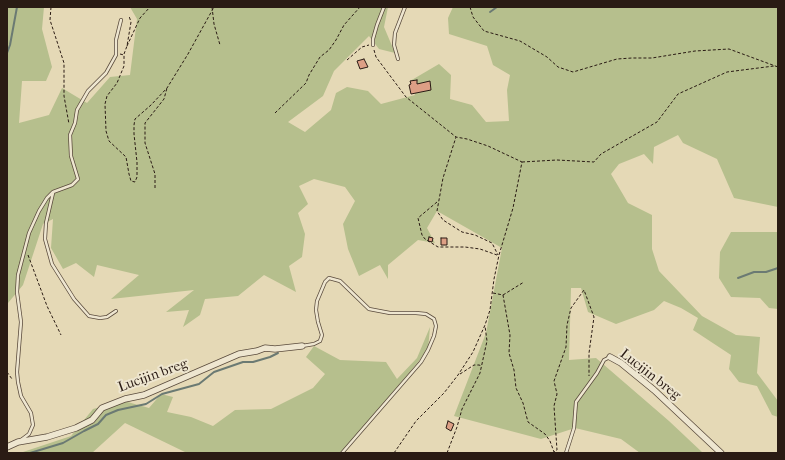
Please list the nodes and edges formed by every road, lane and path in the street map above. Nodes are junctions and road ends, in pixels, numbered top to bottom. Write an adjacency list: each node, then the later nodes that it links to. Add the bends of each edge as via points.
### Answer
1 (51, 7): 21 (path, via 50,20 64,63 64,96)
2 (150, 7): 12 (path, via 140,18)
3 (360, 7): 20 (path, via 344,25 329,50 320,57 306,83)
4 (384, 7): 11 (lane)
5 (404, 7): 15 (lane, via 395,34 394,44)
6 (470, 7): 17 (path, via 473,17 484,32 520,41 548,57 558,67 572,72 617,60 729,49)
7 (213, 8): 10 (path, via 214,24); 19 (path)
8 (129, 16): 12 (path, via 131,22)
9 (121, 20): 13 (lane, Lucijin breg, via 116,40)
10 (220, 44)
11 (373, 44): 16 (path, via 362,47); 22 (path, via 376,57 406,97)
12 (127, 46): 14 (path)
13 (116, 55): 14 (path); 21 (lane, Lucijin breg, via 106,73 88,91 78,110)
14 (124, 55): 19 (path, via 124,66 105,104 106,131 109,141 126,157 131,181 135,182 137,177 135,119)
15 (398, 59)
16 (347, 60)
17 (774, 66): 18 (path); 23 (path, via 727,72 678,94 657,122 601,154 594,162)
18 (778, 67)
19 (167, 88): 24 (path, via 164,99 145,123 146,143 155,174)
20 (275, 112)
21 (70, 135): 25 (lane, Lucijin breg, via 71,156 78,179 72,185)
22 (456, 137): 23 (path, via 488,146); 26 (path)
23 (522, 162): 28 (path, via 513,208)
24 (155, 188)
25 (54, 192): 27 (lane, Lucijin breg, via 39,211); 32 (lane, via 46,223 45,239 52,264 89,316 107,317)
26 (438, 202): 28 (path, via 437,212 443,220 462,232 492,243); 28 (path, via 418,218 425,239 438,247 465,247)
27 (26, 245): 34 (path, via 38,285); 40 (lane, Lucijin breg, via 18,275)
28 (499, 255): 30 (path)
29 (524, 282): 31 (path)
30 (492, 293): 31 (path); 33 (path)
31 (503, 295): 47 (path, via 510,335 509,353 516,388 528,422 550,441)
32 (116, 310)
33 (485, 325): 37 (path, via 487,341); 39 (path, via 473,352)
34 (61, 335)
35 (302, 346): 42 (street, Lucijin breg, via 265,348 239,354 144,395 102,408 92,420 76,428); 44 (lane, via 320,341 322,335 316,310 317,301 329,278 340,281 369,309 390,313 426,314 434,319 434,336 421,362)
36 (610, 357): 41 (lane, Lucijin breg, via 604,360); 49 (street, Lucijin breg, via 654,390)
37 (482, 367): 39 (path, via 474,365); 46 (path, via 462,409)
38 (7, 372): 40 (path)
39 (458, 375): 45 (path, via 416,421)
40 (18, 382): 42 (lane, Lucijin breg, via 20,396 31,413 33,425 29,434)
41 (591, 382): 47 (path, via 588,361 594,317 584,290 571,308 566,347 554,380 557,450); 48 (lane, Lucijin breg, via 576,402 574,428)
42 (18, 442): 43 (street, Lucijin breg)
43 (7, 447)
44 (342, 453)
45 (394, 453)
46 (447, 453)
47 (554, 453)
48 (566, 453)
49 (721, 453)

